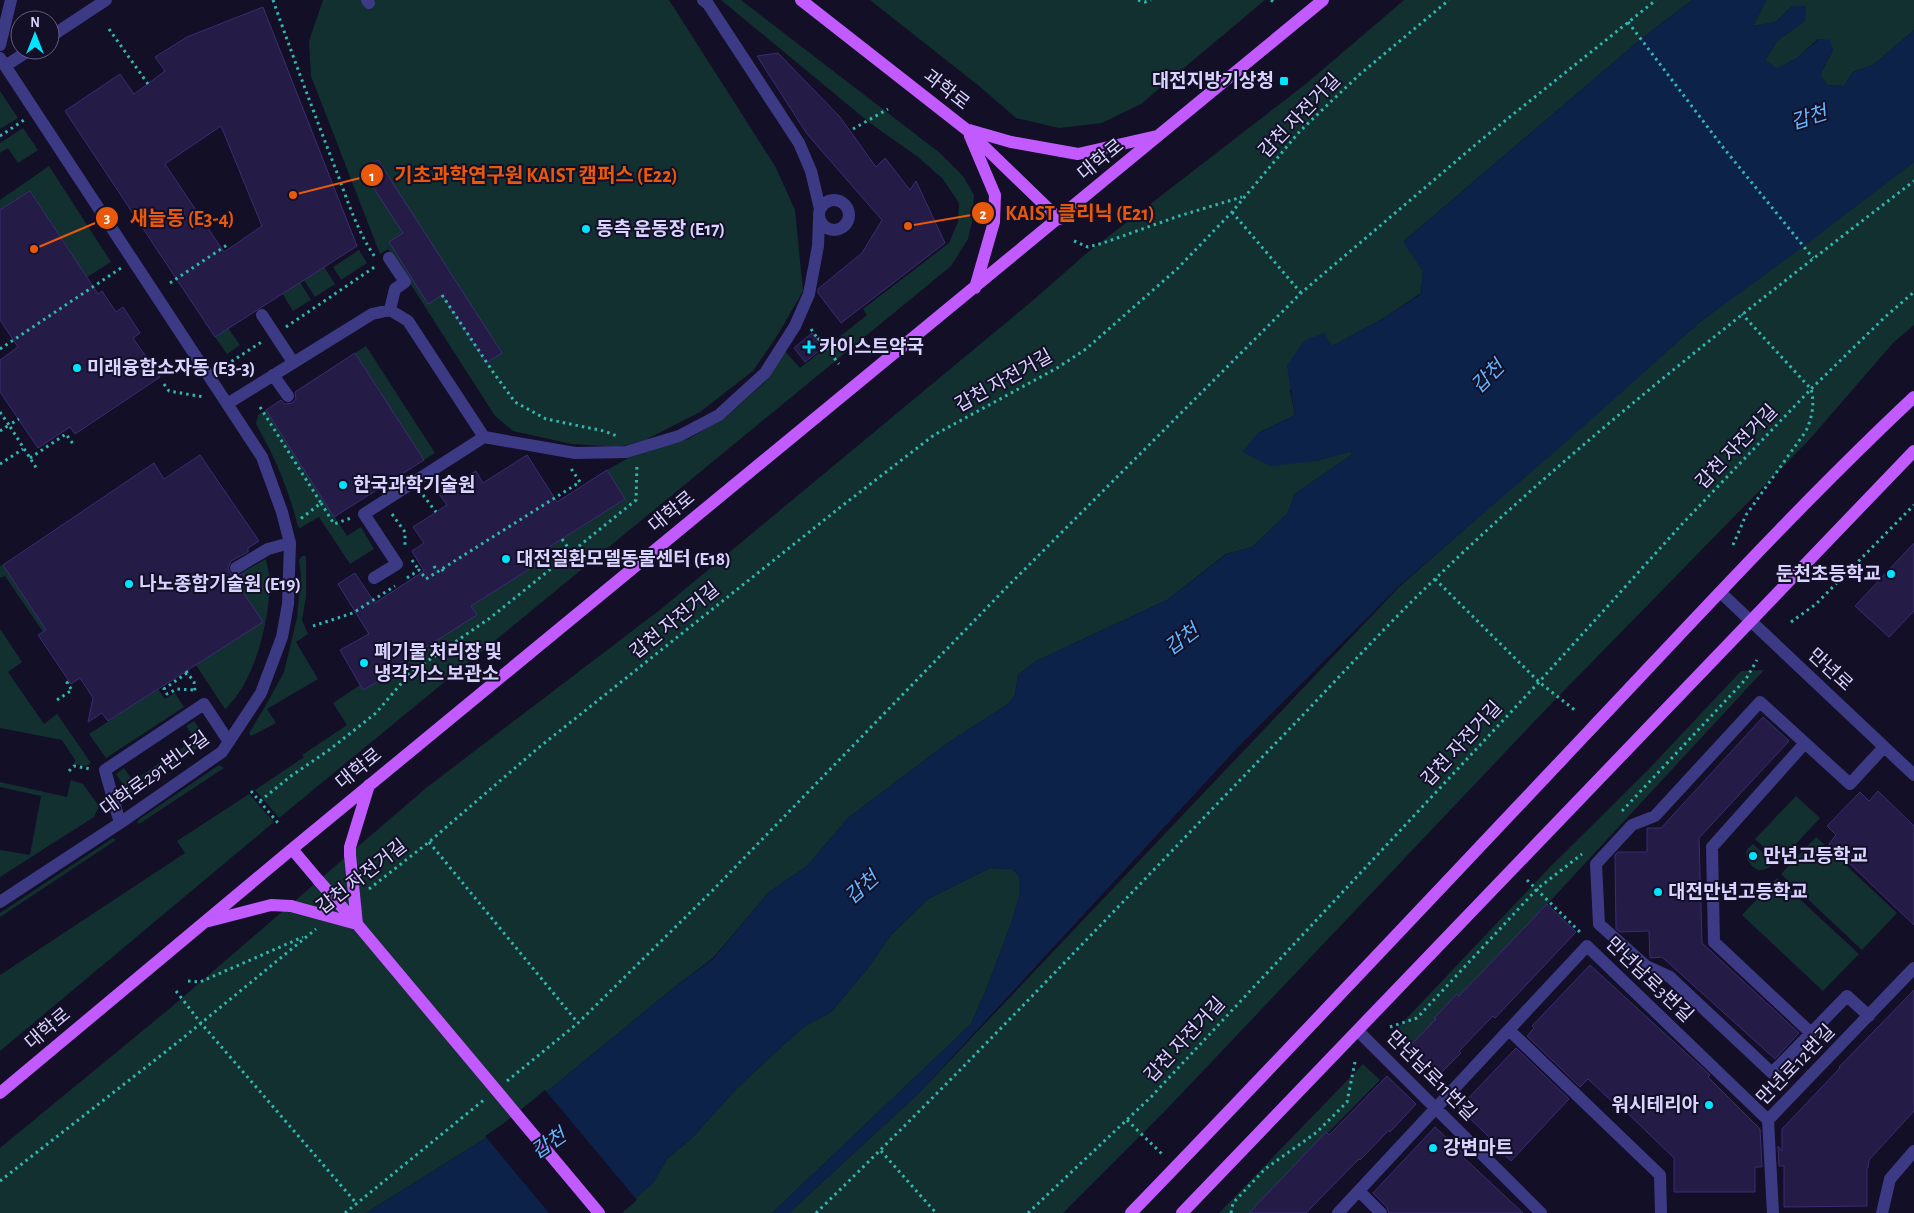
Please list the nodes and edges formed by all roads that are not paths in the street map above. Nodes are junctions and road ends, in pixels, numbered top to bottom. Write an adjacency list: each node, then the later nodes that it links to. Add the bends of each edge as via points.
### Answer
1 (11, 0): 7 (street)
2 (106, 0): 6 (street)
3 (703, 0): 21 (street, via 799,143 810,171 820,214 818,246 809,294 795,326 765,373 719,415 679,436 626,452 575,453)
4 (801, 0): 9 (main road, 과학로)
5 (1323, 0): 10 (main road, 대학로)
6 (60, 30)
7 (0, 46)
8 (3, 62): 20 (street, 대학로291번나길)
9 (966, 130): 10 (main road, via 1078,154); 11 (main road, 과학로); 13 (main road, via 995,195 994,222)
10 (1160, 136): 11 (main road, 대학로)
11 (1059, 219): 13 (main road, 대학로)
12 (389, 258): 14 (street, via 405,282 395,289)
13 (975, 288): 32 (main road, 대학로)
14 (390, 310): 16 (street, via 372,314); 21 (street, via 408,321)
15 (262, 315): 16 (street)
16 (293, 362): 17 (street)
17 (273, 375): 18 (street); 20 (street)
18 (288, 396)
19 (1914, 397): 26 (main road)
20 (227, 404): 23 (street, 대학로291번나길, via 262,457)
21 (484, 437): 25 (street, via 364,514 397,564)
22 (1914, 451): 27 (main road)
23 (290, 543): 24 (street, via 268,549); 28 (street, 대학로291번나길, via 288,604 282,637 261,693)
24 (236, 568)
25 (374, 578)
26 (1720, 592): 27 (street, 만년로); 49 (main road)
27 (1751, 621): 30 (street, 만년로); 41 (main road)
28 (229, 742): 33 (street, 대학로291번나길, via 222,752); 33 (street, via 204,704 104,770)
29 (1805, 743): 30 (street, via 1850,784); 42 (street, via 1712,847 1714,942); 42 (street, via 1760,702 1655,816 1632,825 1596,864 1599,924 1646,966 1670,977 1772,1073)
30 (1884, 747): 31 (street, 만년로)
31 (1914, 775)
32 (369, 785): 34 (main road, 대학로); 37 (main road, bridge, via 350,847)
33 (120, 823): 35 (street, 대학로291번나길)
34 (292, 849): 36 (main road, 대학로); 37 (main road, bridge)
35 (0, 902)
36 (204, 923): 37 (main road, bridge, via 272,905 291,906); 43 (main road, 대학로)
37 (357, 924): 48 (main road, bridge)
38 (1914, 968): 39 (street, 만년로12번길)
39 (1869, 1016): 42 (street, via 1847,996); 45 (street, 만년로12번길)
40 (1509, 1030): 44 (street, 만년남로3번길); 45 (street, 만년남로3번길, via 1587,946); 54 (street, via 1660,1175)
41 (1358, 1031): 44 (street, 만년남로11번길); 50 (main road)
42 (1811, 1033)
43 (0, 1094)
44 (1436, 1108): 47 (street, 만년남로3번길); 53 (street, 만년남로11번길)
45 (1768, 1120): 55 (street, 만년로12번길)
46 (1914, 1151): 56 (street, via 1890,1179)
47 (1359, 1191): 51 (street, 만년남로3번길); 52 (street)
48 (599, 1213)
49 (1131, 1213)
50 (1182, 1213)
51 (1338, 1213)
52 (1381, 1213)
53 (1541, 1213)
54 (1660, 1213)
55 (1772, 1213)
56 (1882, 1213)

